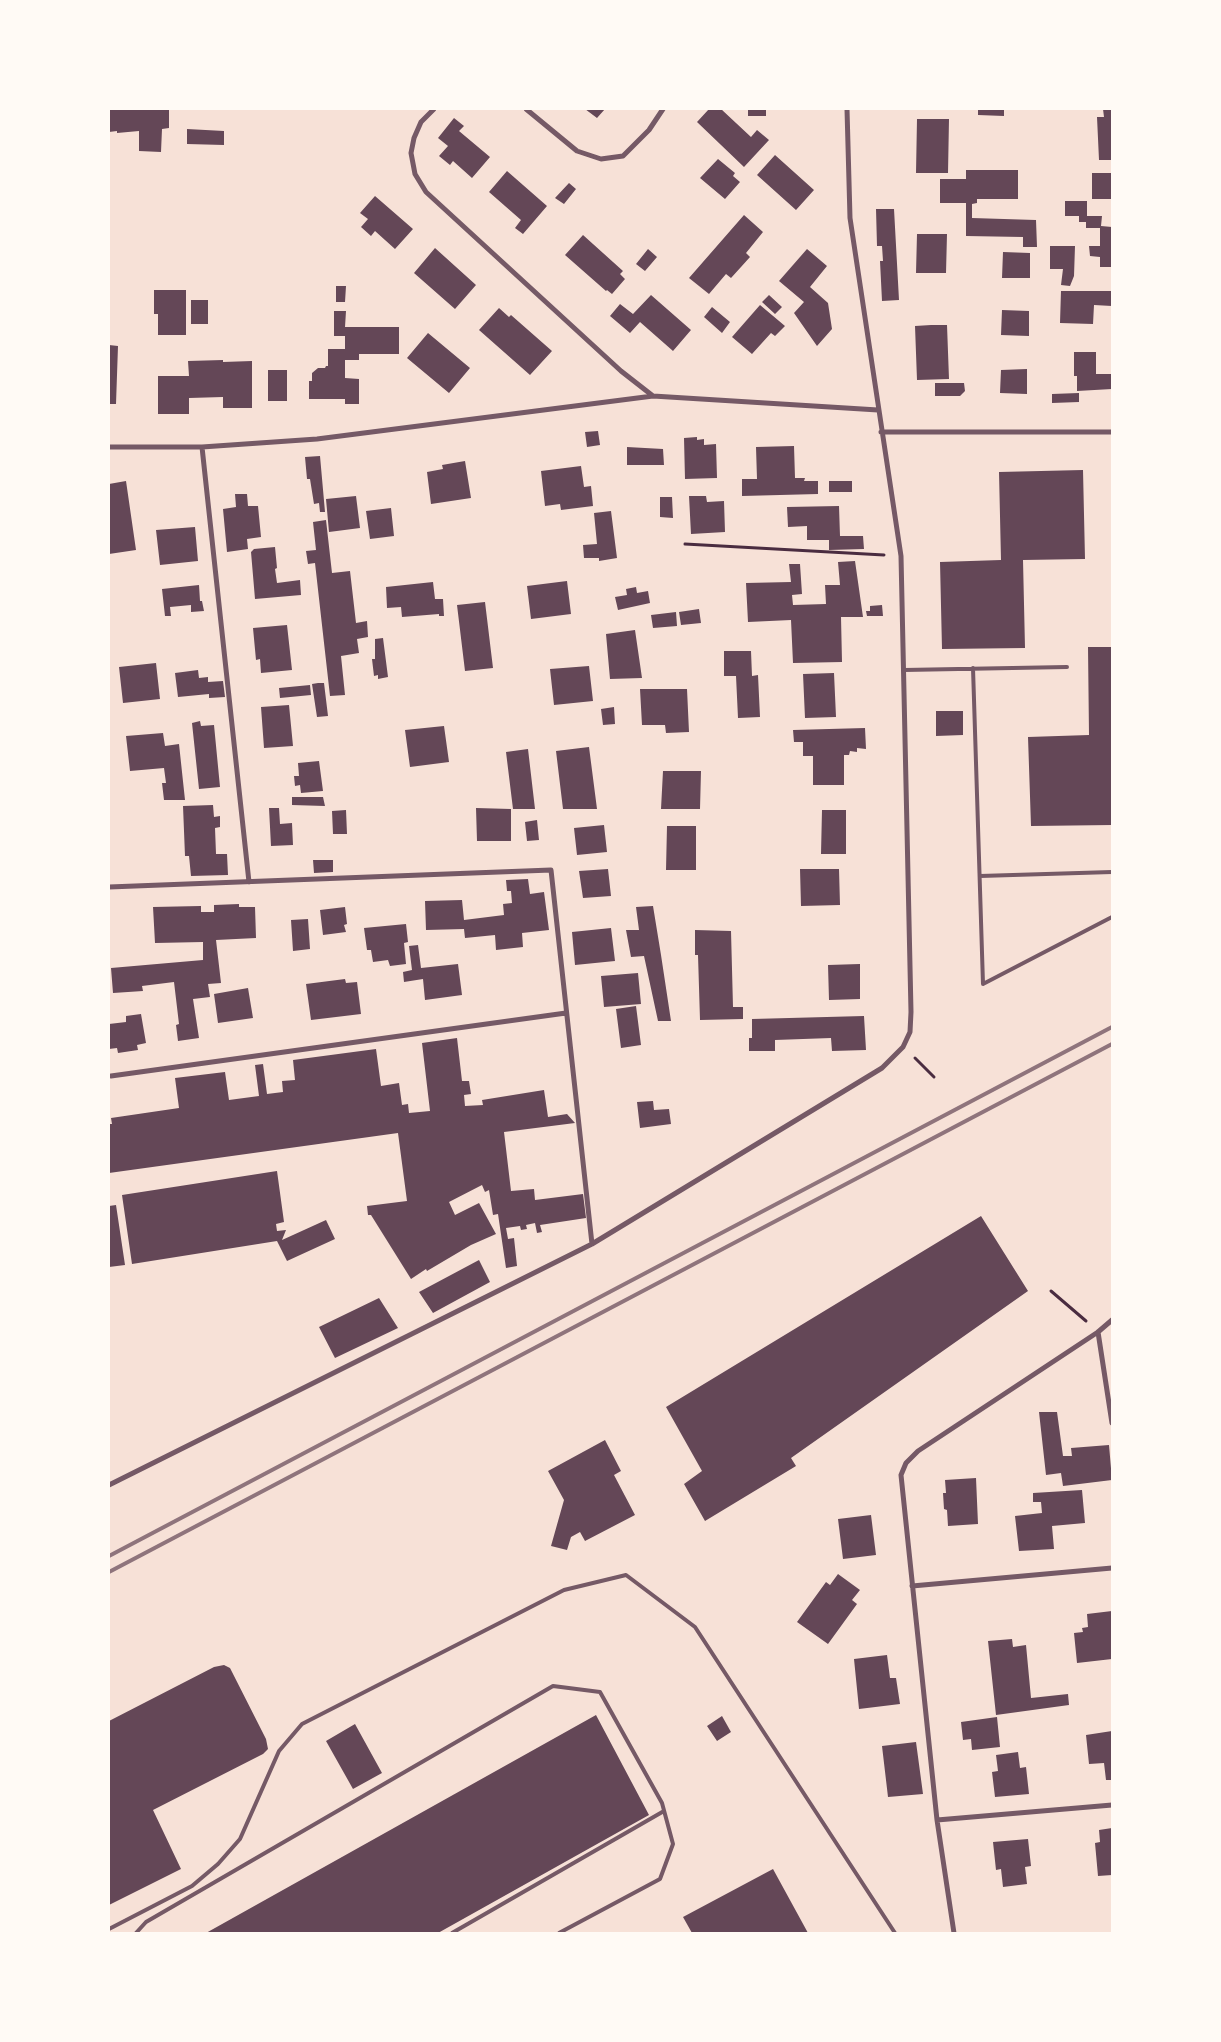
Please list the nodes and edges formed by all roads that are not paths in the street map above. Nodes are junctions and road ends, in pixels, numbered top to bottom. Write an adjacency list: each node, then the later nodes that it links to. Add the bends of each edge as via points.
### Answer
1 (434, 109): 5 (street, via 421,122 411,153 415,174 426,192 621,371)
2 (526, 109): 3 (street, via 576,152 601,158 623,156 649,130)
3 (663, 109)
4 (847, 109): 6 (street, via 850,218)
5 (653, 396): 6 (street); 10 (street, via 317,439)
6 (878, 410): 7 (street)
7 (881, 432): 8 (street); 13 (street, via 901,556)
8 (1112, 432)
9 (109, 447): 10 (street)
10 (202, 447): 16 (street)
11 (1067, 667): 12 (lane)
12 (973, 668): 13 (lane); 15 (lane)
13 (904, 670): 21 (street, via 911,1012 910,1032 903,1047 882,1068)
14 (1112, 872): 15 (lane)
15 (980, 876): 18 (lane, via 983,984)
16 (249, 882): 17 (street); 19 (street, via 551,870)
17 (109, 887)
18 (1112, 917)
19 (566, 1014): 20 (street); 21 (street)
20 (111, 1076)
21 (592, 1244): 25 (street)
22 (1112, 1320): 23 (street)
23 (1098, 1332): 24 (street); 27 (street, via 918,1452 906,1464 901,1475)
24 (1112, 1422)
25 (109, 1485)
26 (1112, 1568): 27 (street)
27 (912, 1586): 30 (street)
28 (1112, 1805): 30 (street)
29 (664, 1811): 32 (lane, via 600,1692 554,1686 146,1922); 33 (lane); 34 (lane, via 673,1844 660,1879)
30 (937, 1820): 36 (street)
31 (109, 1929): 35 (lane, via 192,1886 218,1864 240,1839 279,1751 302,1724 564,1590 626,1575 695,1628)
32 (136, 1933)
33 (452, 1933)
34 (559, 1933)
35 (895, 1933)
36 (954, 1933)

